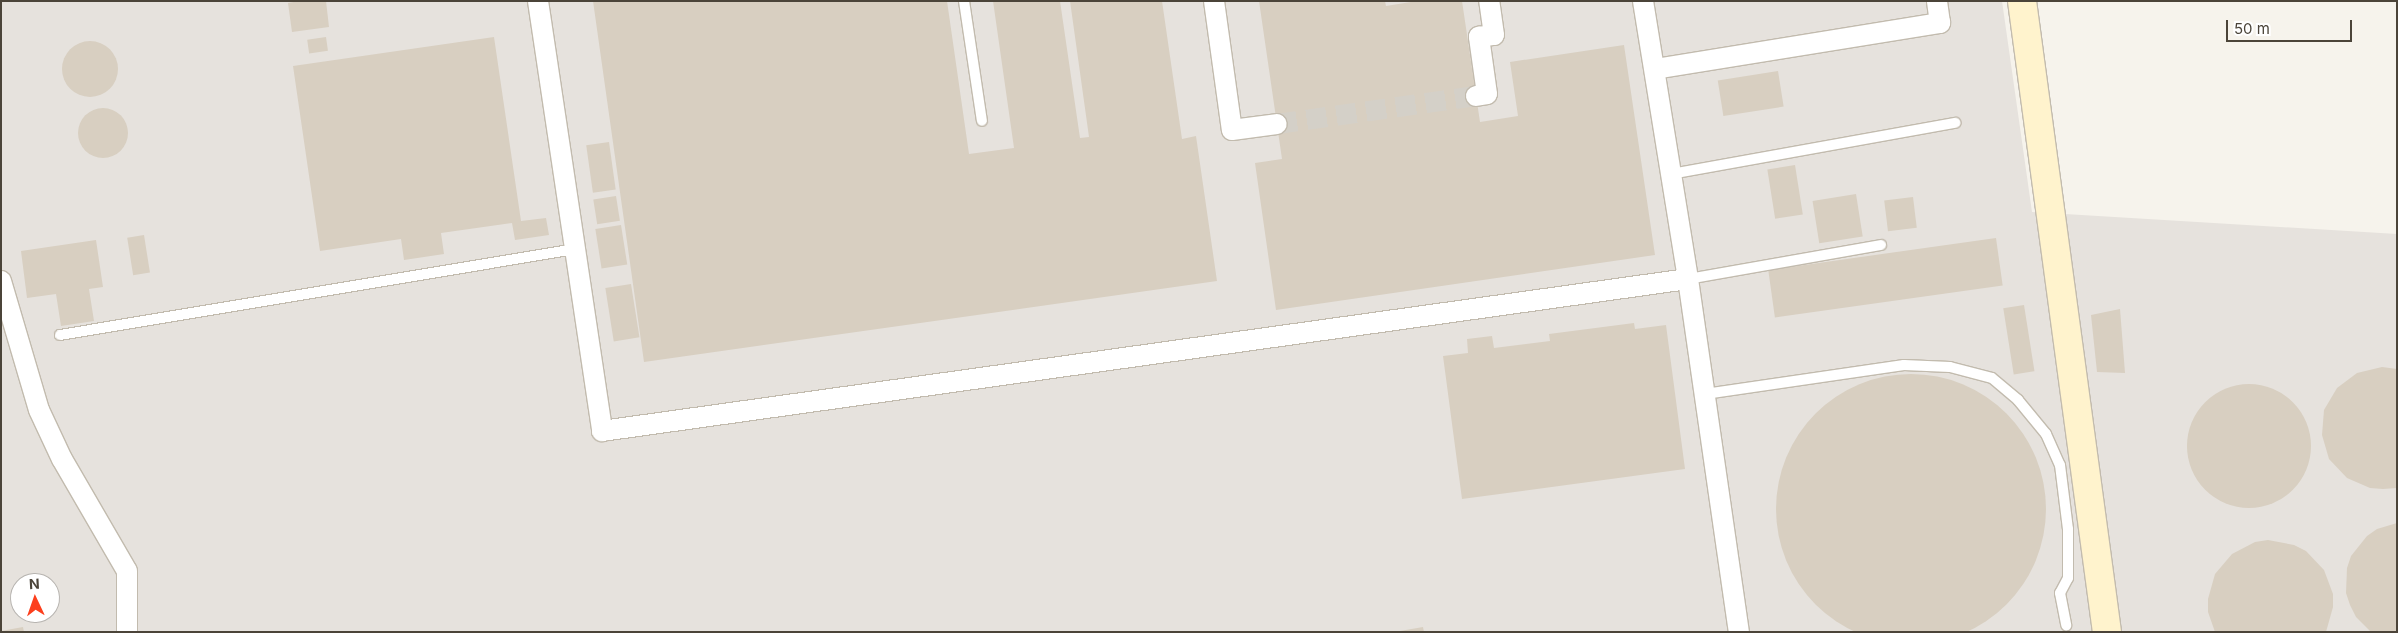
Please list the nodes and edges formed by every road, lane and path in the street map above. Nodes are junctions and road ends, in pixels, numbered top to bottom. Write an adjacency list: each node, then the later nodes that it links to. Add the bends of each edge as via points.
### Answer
1 (538, 1): 15 (street)
2 (964, 1): 10 (lane)
3 (1214, 1): 12 (street, via 1232,130)
4 (1489, 1): 9 (street, via 1494,35 1479,37 1487,94)
5 (1644, 1): 8 (street)
6 (1937, 1): 8 (street, via 1940,23)
7 (2022, 1): 23 (street)
8 (1654, 69): 13 (street)
9 (1476, 96)
10 (982, 121)
11 (1955, 123): 13 (lane)
12 (1277, 124)
13 (1671, 174): 16 (street)
14 (1881, 245): 16 (lane)
15 (575, 250): 16 (street, via 602,431); 18 (lane)
16 (1688, 279): 19 (street)
17 (1, 280): 21 (street, via 39,410 62,459 127,571)
18 (60, 335)
19 (1705, 394): 20 (lane, via 1904,366 1950,367 1992,378 2018,400 2046,434 2060,465 2068,529 2068,578 2060,593); 22 (street)
20 (2066, 625)
21 (126, 632)
22 (1739, 632)
23 (2107, 632)

